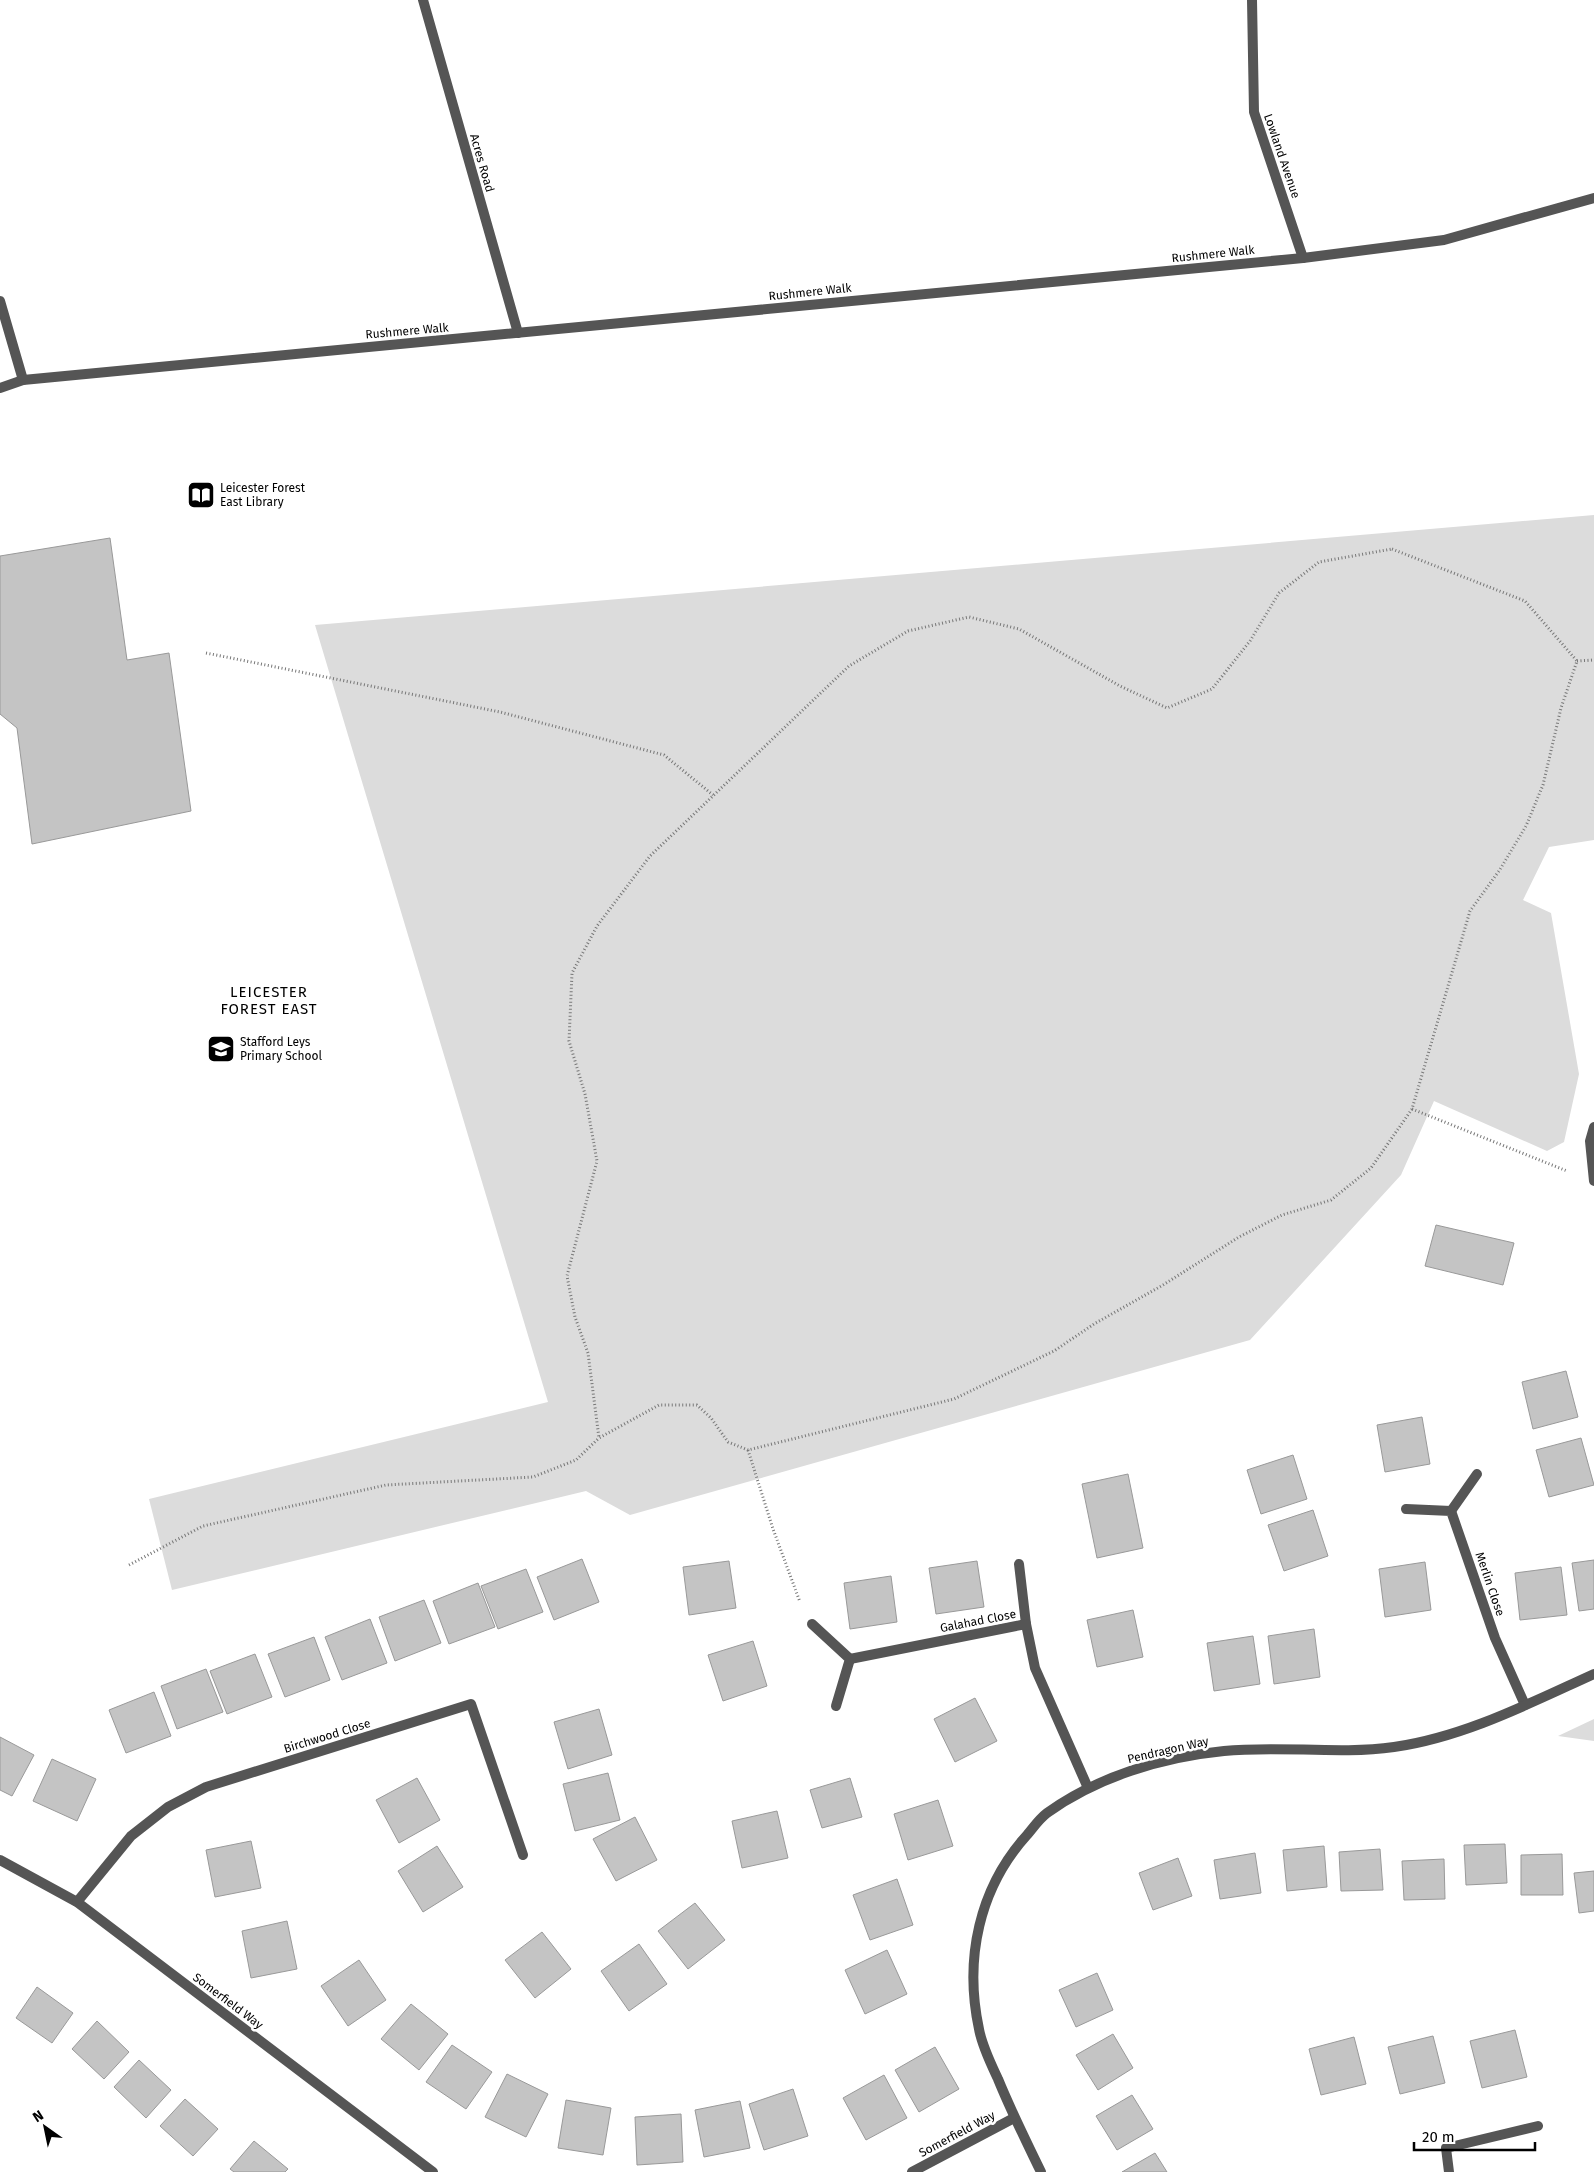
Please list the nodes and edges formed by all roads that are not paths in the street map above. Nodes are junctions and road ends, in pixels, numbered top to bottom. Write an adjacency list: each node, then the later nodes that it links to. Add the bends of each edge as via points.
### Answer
1 (423, 0): 6 (street, Acres Road)
2 (1252, 0): 4 (street, Lowland Avenue, via 1254,112)
3 (1594, 198): 4 (street, Rushmere Walk, via 1444,240)
4 (1303, 258): 6 (street, Rushmere Walk)
5 (0, 301): 7 (street)
6 (518, 333): 7 (street, Rushmere Walk)
7 (22, 380): 8 (street, Rushmere Walk)
8 (0, 388)
9 (1594, 1127): 10 (street, via 1590,1141)
10 (1594, 1181)
11 (1477, 1474): 13 (street)
12 (1406, 1509): 13 (street)
13 (1451, 1511): 19 (street, Merlin Close, via 1495,1638)
14 (1019, 1564): 16 (street)
15 (812, 1624): 17 (street)
16 (1026, 1624): 17 (street, Galahad Close); 21 (street, Galahad Close, via 1035,1668)
17 (850, 1659): 20 (street)
18 (1594, 1674): 19 (street, Pendragon Way)
19 (1525, 1705): 21 (street, Pendragon Way, via 1430,1740 1354,1750 1224,1751 1134,1769)
20 (836, 1706)
21 (1088, 1788): 25 (street, Pendragon Way, via 1045,1814 1012,1850 989,1891 976,1935 972,1989 979,2032)
22 (523, 1855): 24 (street, Birchwood Close, via 471,1704 206,1787 168,1806 131,1836)
23 (0, 1860): 24 (street, Somerfield Way)
24 (77, 1902): 27 (street, Somerfield Way)
25 (1014, 2118): 28 (street, Somerfield Way); 29 (street, Pendragon Way)
26 (1538, 2126): 30 (street, via 1446,2148)
27 (433, 2172)
28 (912, 2172)
29 (1041, 2172)
30 (1449, 2172)

